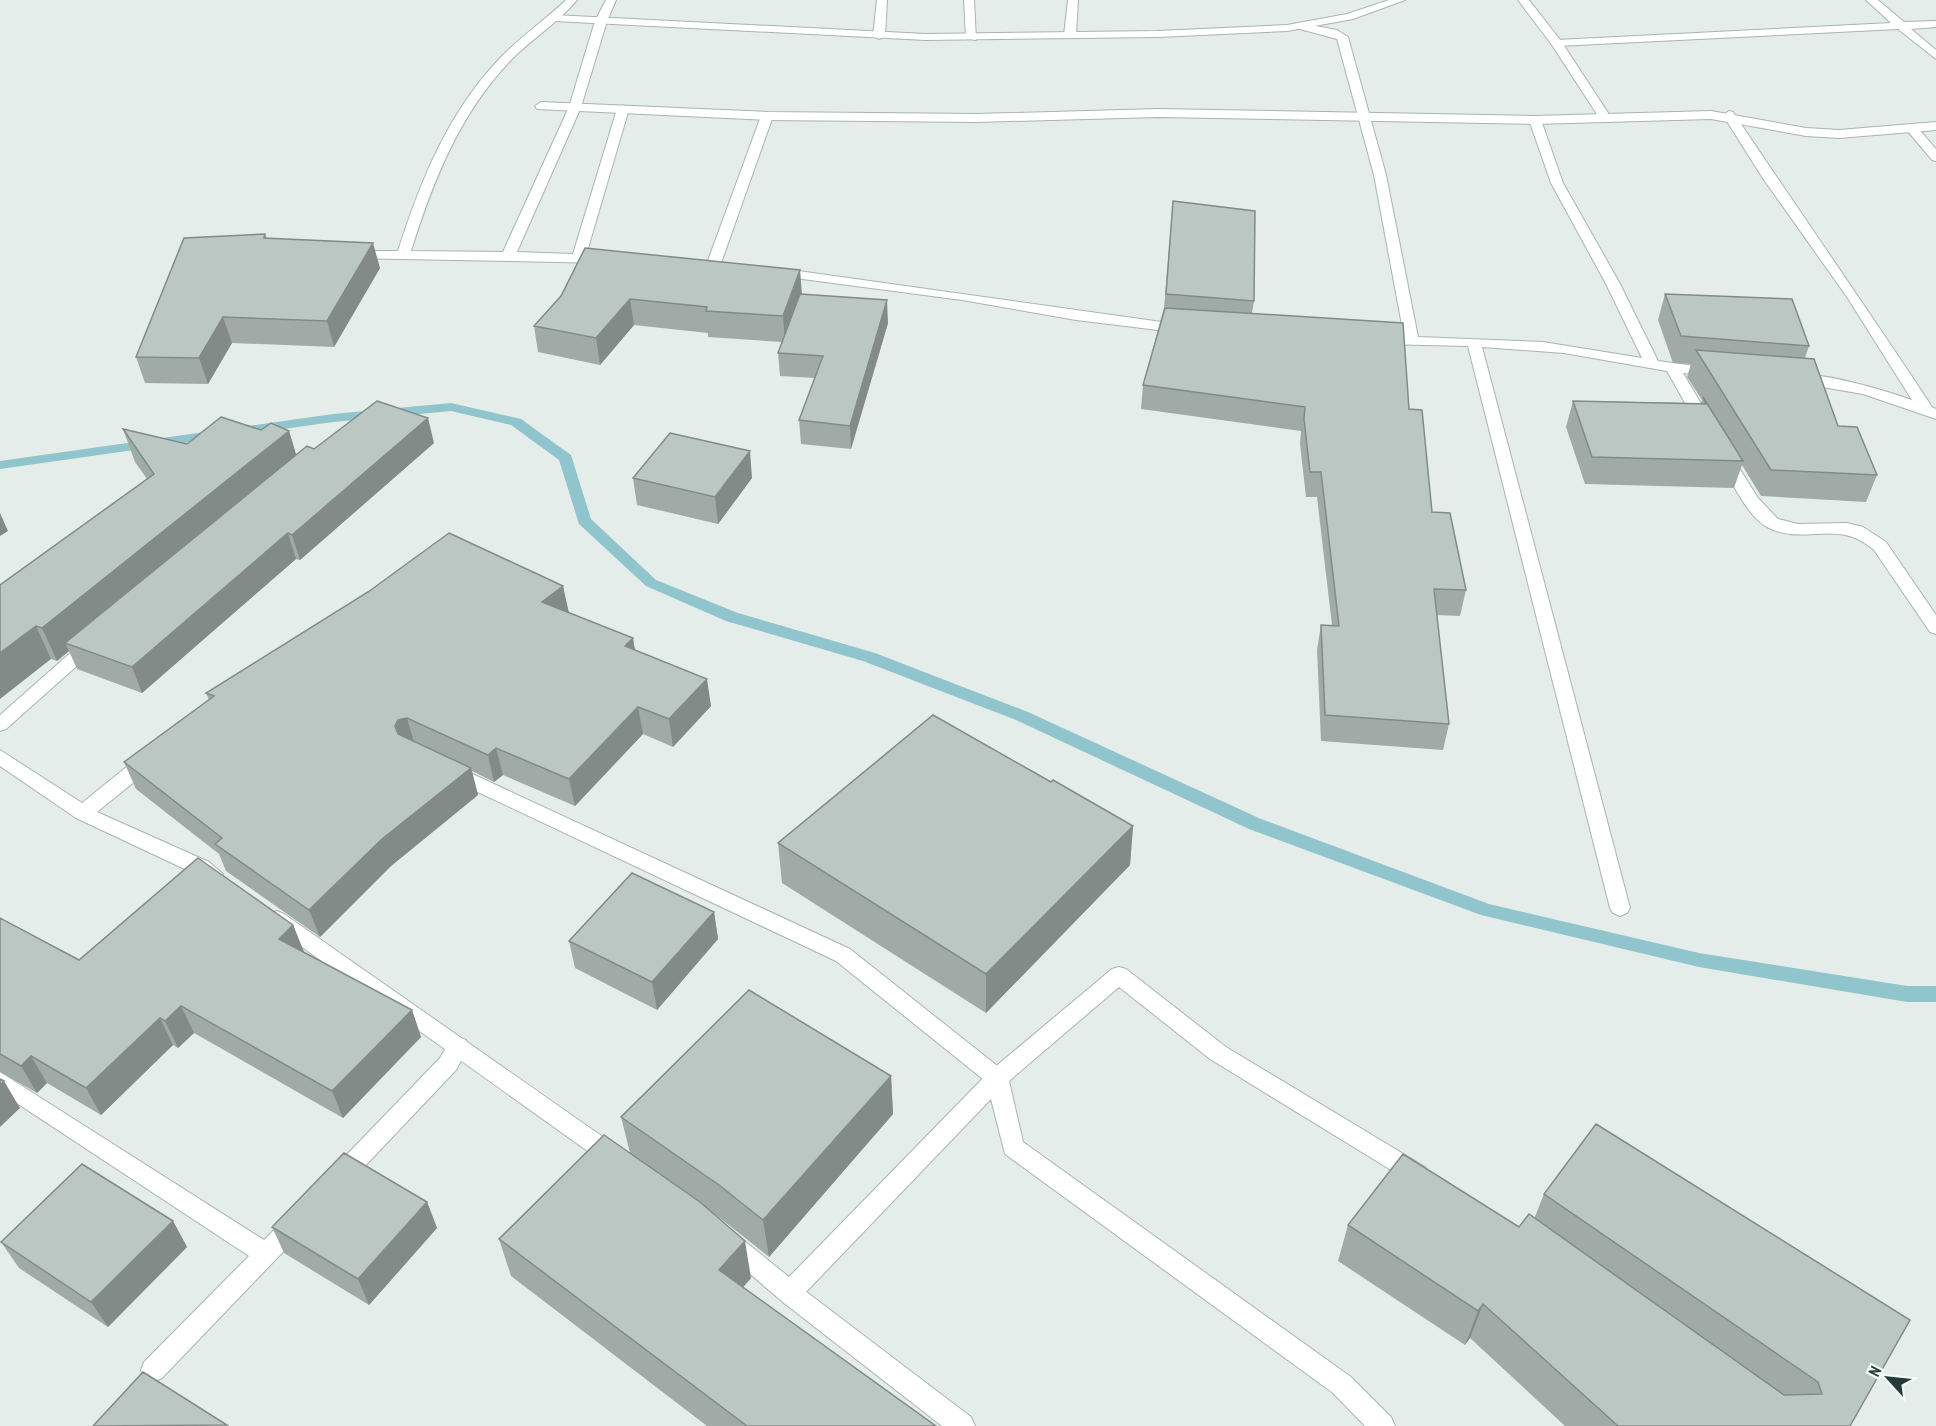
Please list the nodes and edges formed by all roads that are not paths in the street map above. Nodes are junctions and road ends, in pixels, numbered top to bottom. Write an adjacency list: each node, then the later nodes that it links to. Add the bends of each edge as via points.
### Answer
1 (572, 0): 9 (street)
2 (611, 0): 10 (street)
3 (882, 0): 15 (street)
4 (969, 0): 16 (street)
5 (1073, 0): 14 (street)
6 (1400, 0): 13 (street, via 1349,17)
7 (1523, 0): 17 (street)
8 (1870, 0): 12 (street)
9 (554, 18): 10 (street); 31 (street, via 501,64 463,111 435,161)
10 (601, 21): 15 (street); 20 (street)
11 (1936, 24): 12 (street)
12 (1903, 25): 17 (street); 18 (street)
13 (1299, 26): 14 (street); 24 (street, via 1342,37)
14 (1070, 35): 16 (street)
15 (879, 36): 16 (street)
16 (972, 38)
17 (1557, 43): 25 (street)
18 (1936, 56)
19 (541, 106): 20 (street)
20 (575, 107): 21 (street); 32 (street)
21 (623, 110): 23 (street); 33 (street)
22 (1729, 115): 25 (street); 28 (street, via 1810,132 1858,134); 45 (street)
23 (767, 116): 24 (street); 35 (street, via 708,266)
24 (1363, 116): 26 (street); 39 (street, via 1380,175)
25 (1606, 119): 26 (street)
26 (1535, 120): 41 (street, via 1557,183)
27 (1936, 126): 28 (street)
28 (1912, 129): 29 (street)
29 (1936, 157)
30 (333, 254): 31 (street)
31 (403, 256): 32 (street)
32 (508, 256): 33 (street)
33 (578, 259): 34 (street)
34 (623, 261)
35 (732, 267)
36 (761, 270): 37 (street)
37 (1200, 330)
38 (1368, 339): 39 (street)
39 (1412, 341): 40 (street)
40 (1474, 343): 41 (street, via 1543,346); 55 (street)
41 (1652, 364): 42 (street)
42 (1673, 369): 43 (street); 46 (street, via 1743,485 1772,524 1799,531 1849,527 1869,534)
43 (1728, 373)
44 (1784, 378): 45 (street, via 1817,380 1884,395)
45 (1931, 412)
46 (1936, 628)
47 (104, 633): 48 (street)
48 (0, 725)
49 (156, 753): 52 (street)
50 (0, 757): 52 (street)
51 (435, 764): 57 (street, via 843,955)
52 (83, 813): 53 (street, via 202,867)
53 (231, 887)
54 (259, 907): 56 (street)
55 (1620, 908)
56 (458, 1046): 59 (street); 61 (street, via 448,1064)
57 (997, 1078): 60 (street, via 1119,975 1218,1053); 65 (street); 68 (street, via 1013,1147 1342,1385)
58 (0, 1082): 64 (street)
59 (630, 1169)
60 (1437, 1186)
61 (324, 1193)
62 (307, 1210): 64 (street)
63 (716, 1231): 65 (street)
64 (266, 1254): 66 (street)
65 (792, 1294): 67 (street)
66 (153, 1370)
67 (963, 1426)
68 (1382, 1426)

